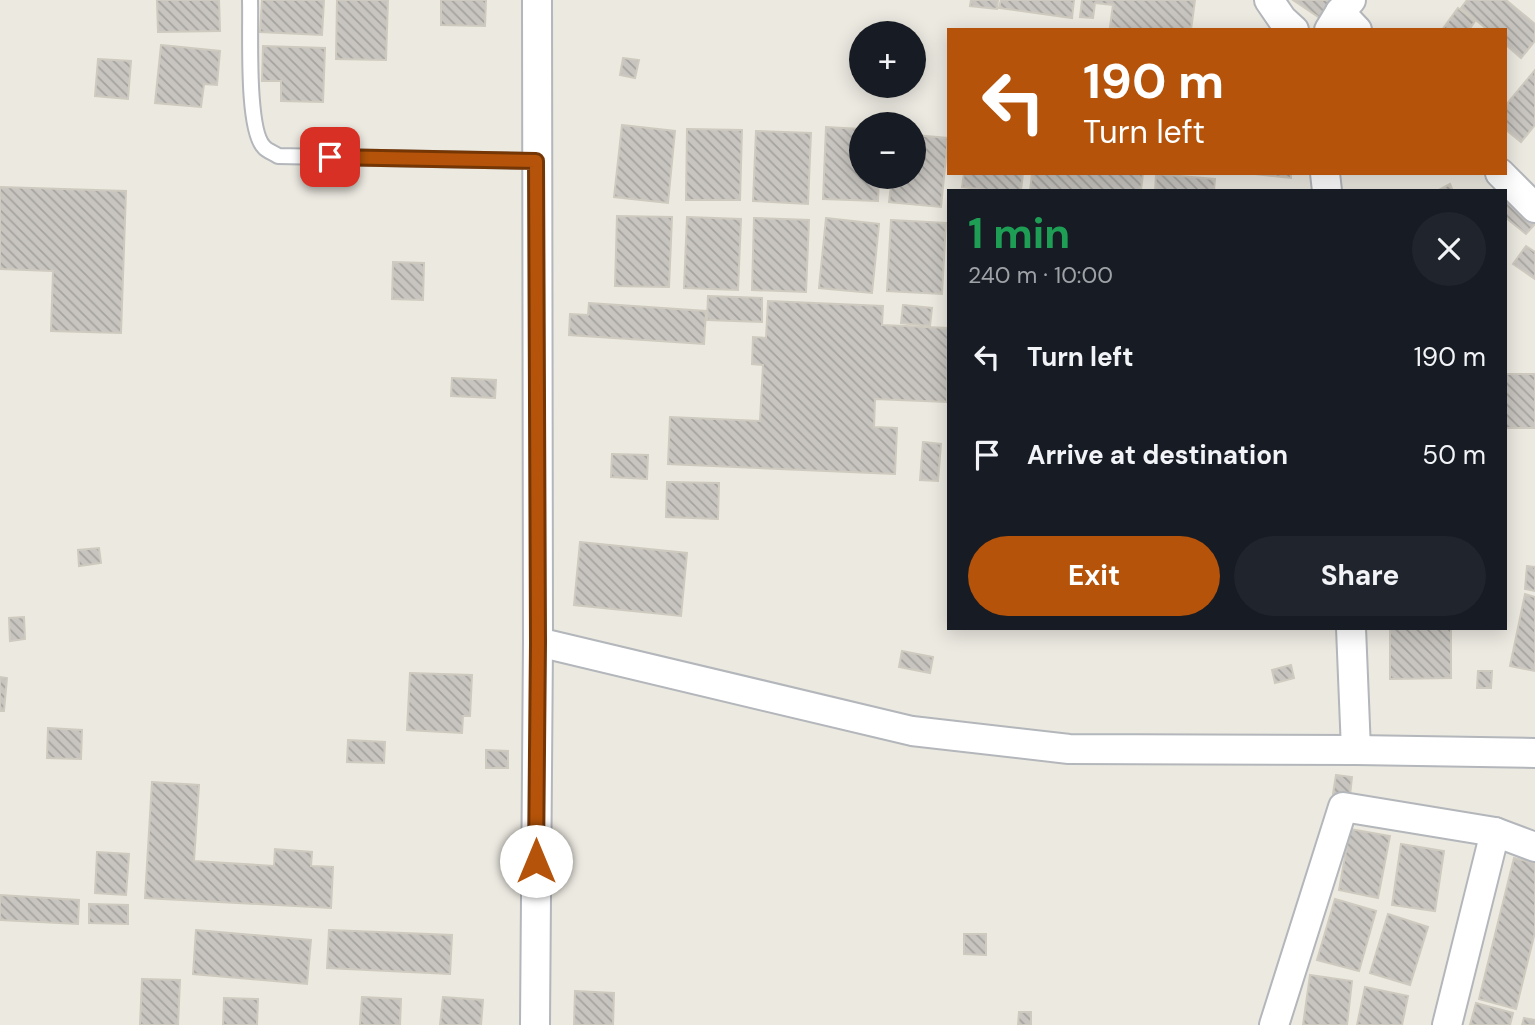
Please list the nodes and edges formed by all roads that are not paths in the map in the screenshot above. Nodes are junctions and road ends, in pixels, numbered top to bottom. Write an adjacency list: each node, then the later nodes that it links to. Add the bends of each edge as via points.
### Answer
1 (250, 0): 5 (lane, via 254,128 263,146 278,156)
2 (537, 0): 5 (street)
3 (1269, 0): 4 (street)
4 (1292, 28)
5 (536, 161): 9 (street)
6 (1502, 175): 7 (street)
7 (1535, 208)
8 (1351, 630): 10 (street)
9 (538, 642): 10 (street, via 912,731 1069,749); 14 (street)
10 (1356, 750): 11 (street)
11 (1535, 753)
12 (1495, 832): 13 (street); 15 (street, via 1343,807); 16 (street)
13 (1535, 847)
14 (535, 1025)
15 (1275, 1025)
16 (1447, 1025)

